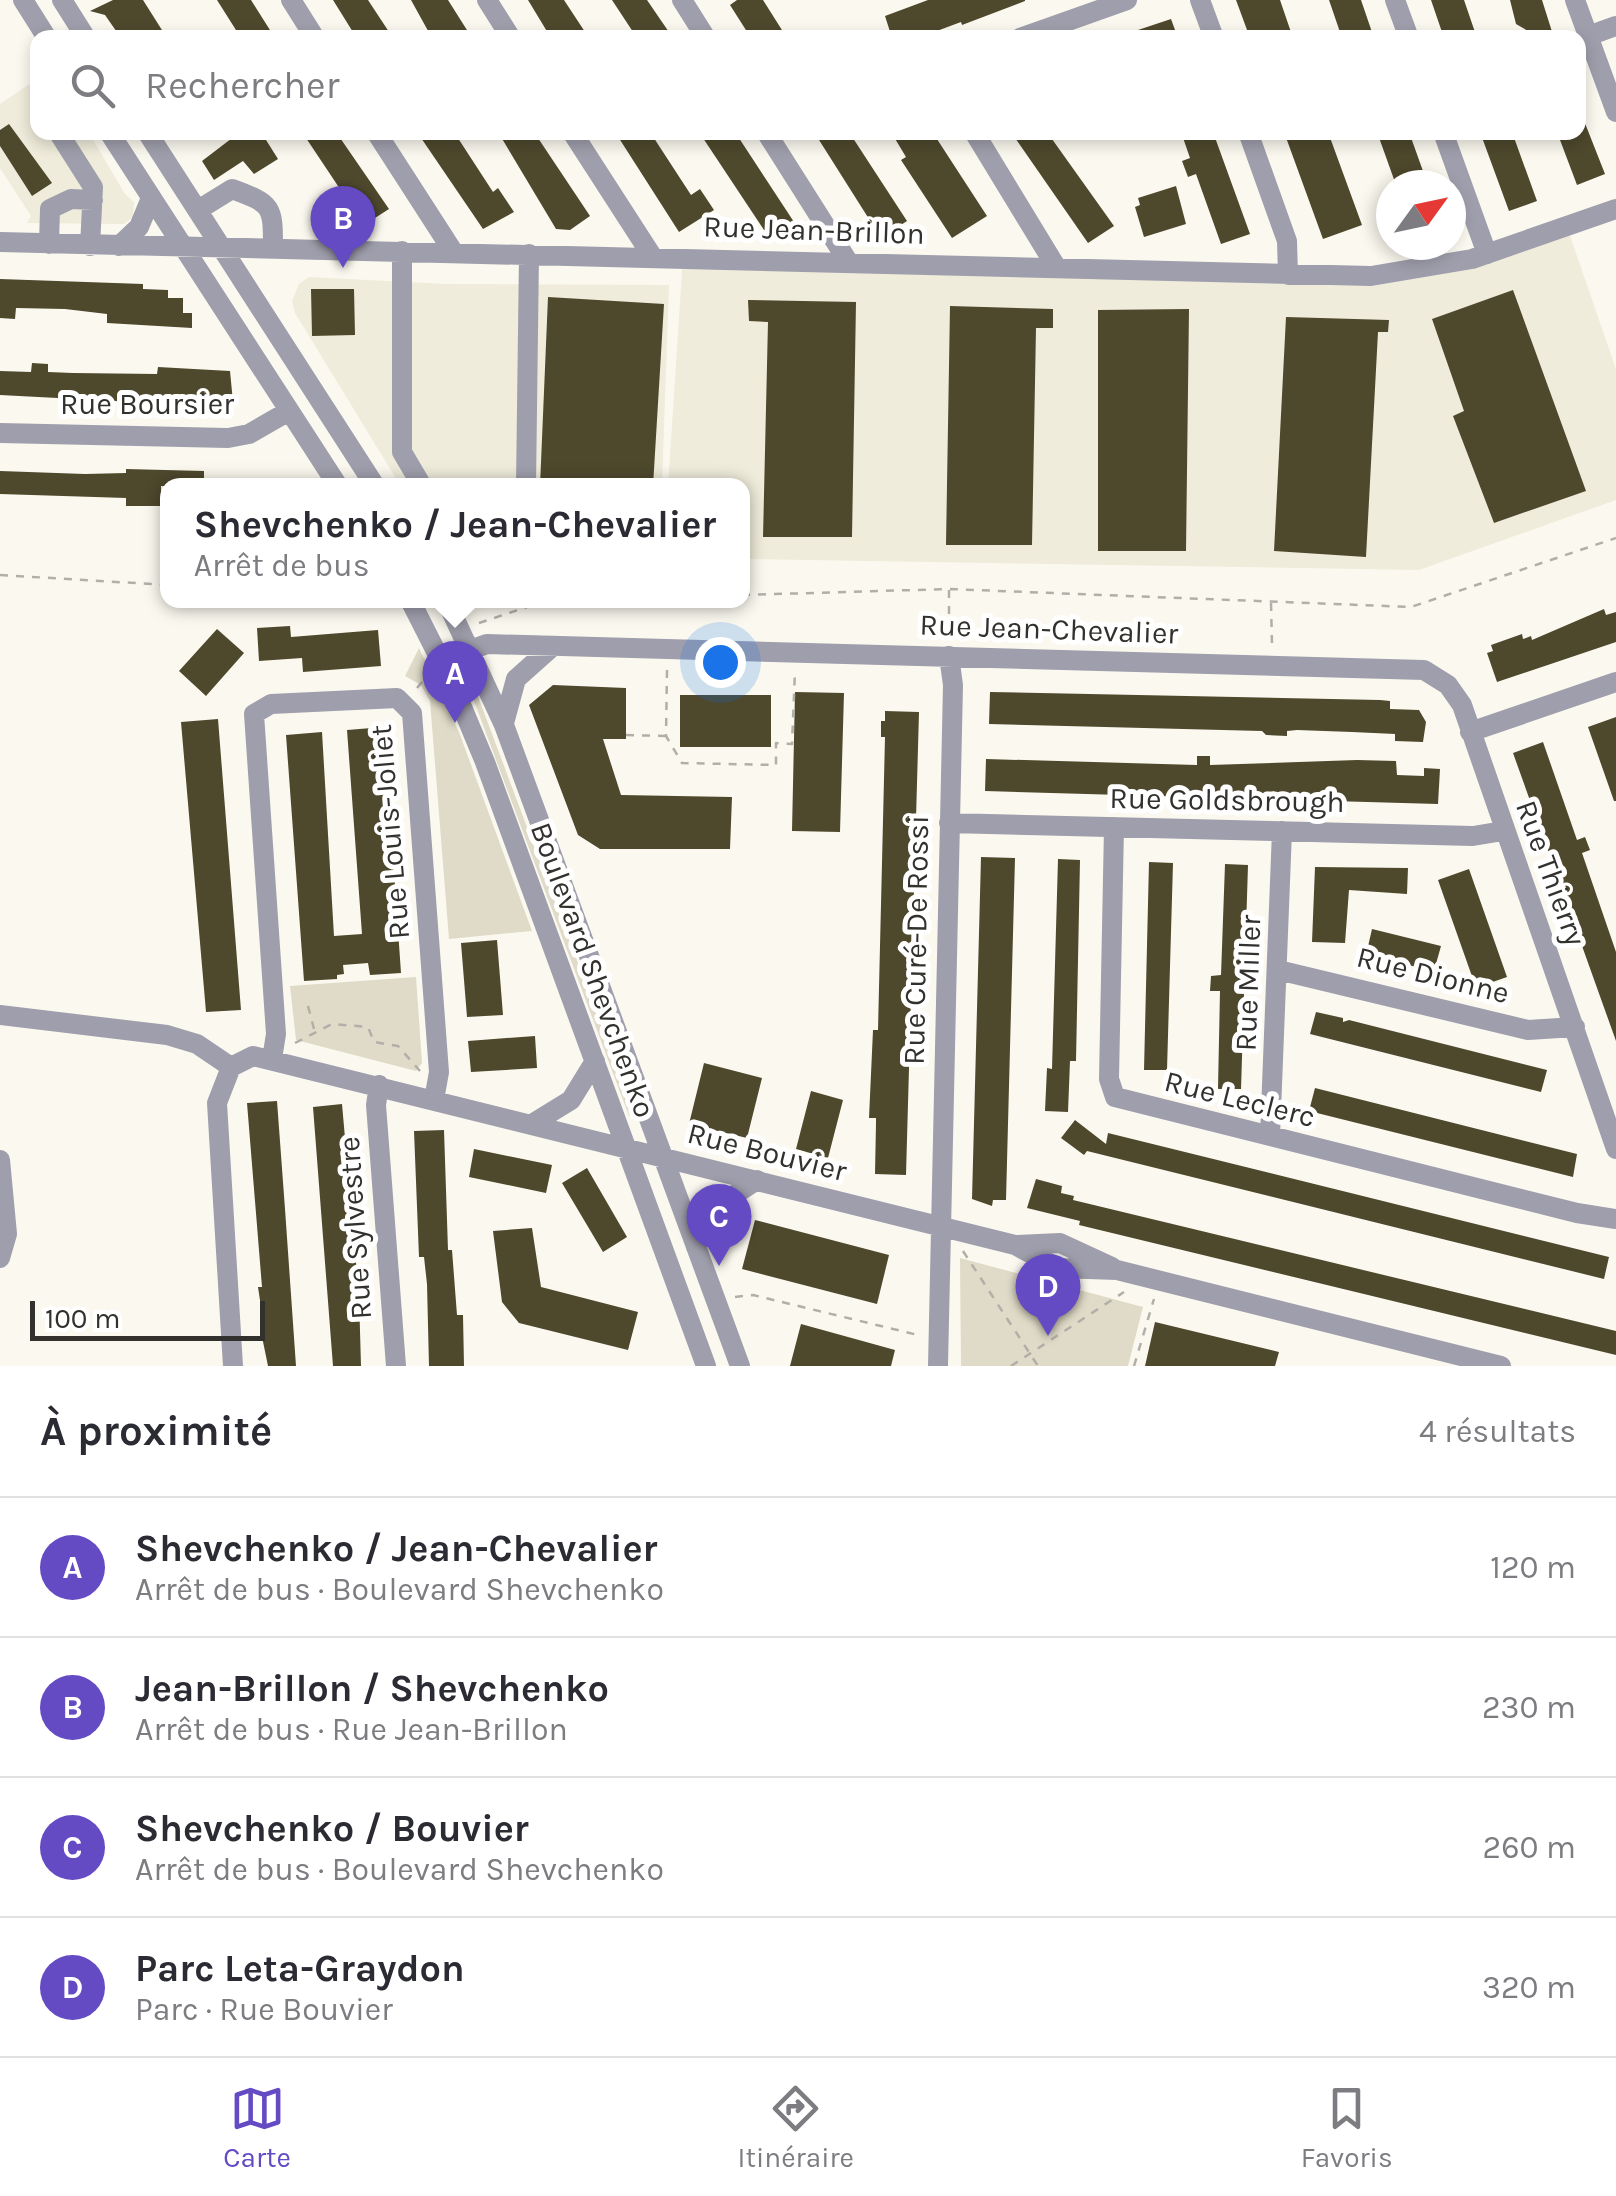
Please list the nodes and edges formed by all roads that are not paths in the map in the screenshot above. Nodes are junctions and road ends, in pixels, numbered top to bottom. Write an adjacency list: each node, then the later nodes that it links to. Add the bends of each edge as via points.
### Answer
1 (23, 0): 11 (street)
2 (62, 0): 12 (street)
3 (290, 0): 13 (street)
4 (487, 0): 14 (street)
5 (682, 0): 15 (street)
6 (1127, 0): 16 (street)
7 (1200, 0): 17 (street)
8 (1395, 0): 18 (street)
9 (1574, 0): 19 (street)
10 (1616, 26): 21 (street)
11 (42, 30)
12 (81, 30)
13 (310, 30)
14 (506, 30)
15 (701, 30)
16 (1043, 30)
17 (1211, 30)
18 (1405, 30)
19 (1586, 30)
20 (1586, 31): 21 (street)
21 (1588, 36): 22 (street)
22 (1616, 112)
23 (63, 140): 33 (street, via 94,187)
24 (114, 140): 32 (street)
25 (152, 140): 35 (street)
26 (381, 140): 44 (street)
27 (577, 140): 47 (street)
28 (771, 140): 48 (street)
29 (979, 140): 49 (street)
30 (1251, 140): 50 (street, via 1287,241)
31 (1446, 140): 46 (street)
32 (151, 198): 39 (street, via 139,228); 40 (street)
33 (93, 200): 37 (street, via 50,208); 38 (street)
34 (1616, 209): 46 (street, Rue Jean-Brillon)
35 (198, 210): 41 (street); 42 (street, via 232,189 262,200 272,214)
36 (0, 242): 37 (street, Rue Jean-Brillon)
37 (49, 244): 38 (street, Rue Jean-Brillon)
38 (90, 246): 39 (street, Rue Jean-Brillon)
39 (119, 246): 40 (street, Rue Jean-Brillon)
40 (183, 248): 41 (street, Rue Jean-Brillon); 51 (street)
41 (223, 248): 42 (street, Rue Jean-Brillon); 54 (street)
42 (272, 249): 43 (street, Rue Jean-Brillon)
43 (402, 251): 44 (street, Rue Jean-Brillon); 55 (street, via 402,452)
44 (454, 252): 45 (street, Rue Jean-Brillon)
45 (529, 254): 47 (street, Rue Jean-Brillon); 56 (street)
46 (1487, 254): 50 (street, Rue Jean-Brillon, via 1404,273)
47 (652, 256): 48 (street, Rue Jean-Brillon)
48 (849, 263): 49 (street, Rue Jean-Brillon)
49 (1055, 266): 50 (street, Rue Jean-Brillon)
50 (1288, 275)
51 (289, 411): 52 (street, Rue Boursier, via 228,438); 53 (street)
52 (0, 433)
53 (333, 478)
54 (371, 478)
55 (417, 478)
56 (526, 478)
57 (414, 608): 62 (street, Boulevard Shevchenko)
58 (450, 608): 60 (street, Boulevard Shevchenko)
59 (553, 646): 60 (street, Rue Jean-Chevalier); 61 (street, Rue Jean-Chevalier); 64 (street, via 516,679)
60 (470, 647): 62 (street, Rue Jean-Chevalier); 64 (street, Boulevard Shevchenko)
61 (949, 656): 65 (street, Rue Jean-Chevalier, via 1424,670 1454,692); 66 (street, Rue Curé-De Rossi)
62 (442, 660): 74 (street, Boulevard Shevchenko)
63 (1616, 682): 65 (street)
64 (504, 726): 82 (street, Boulevard Shevchenko)
65 (1470, 732): 69 (street, Rue Thierry)
66 (949, 823): 67 (street, Rue Goldsbrough); 86 (street, Rue Curé-De Rossi)
67 (1114, 827): 68 (street, Rue Goldsbrough); 79 (street, Rue Leclerc, via 1110,1090 1124,1101)
68 (1282, 831): 69 (street, Rue Goldsbrough); 70 (street, Rue Miller)
69 (1503, 831): 72 (street, Rue Thierry)
70 (1278, 970): 72 (street, Rue Dionne, via 1528,1030); 79 (street, Rue Miller)
71 (0, 1015): 75 (street, via 168,1035)
72 (1575, 1027): 81 (street, Rue Thierry)
73 (272, 1059): 75 (street, via 246,1057); 76 (street, Rue Bouvier); 77 (street, Rue Louis-Joliet, via 276,1034 253,716 271,704 397,698 412,713 439,1072)
74 (595, 1060): 78 (street, via 572,1100); 80 (street, Boulevard Shevchenko)
75 (232, 1066): 90 (street, via 216,1112)
76 (378, 1085): 77 (street, Rue Bouvier); 91 (street, Rue Sylvestre)
77 (434, 1100): 78 (street, Rue Bouvier)
78 (532, 1124): 80 (street, Rue Bouvier)
79 (1270, 1136): 85 (street, Rue Leclerc)
80 (627, 1148): 82 (street, Rue Bouvier); 92 (street, Boulevard Shevchenko)
81 (1616, 1148)
82 (663, 1156): 84 (street, Rue Bouvier); 87 (street, Boulevard Shevchenko)
83 (0, 1160): 88 (street, via 7,1234)
84 (757, 1180): 86 (street, Rue Bouvier); 87 (street, via 716,1207)
85 (1616, 1219)
86 (940, 1226): 89 (street, Rue Bouvier, via 1015,1245 1058,1268 1117,1270); 94 (street, Rue Curé-De Rossi)
87 (696, 1247): 93 (street, Boulevard Shevchenko)
88 (0, 1258)
89 (1477, 1363): 95 (street, Rue Bouvier)
90 (233, 1366)
91 (396, 1366)
92 (706, 1366)
93 (740, 1366)
94 (938, 1366)
95 (1501, 1366)

